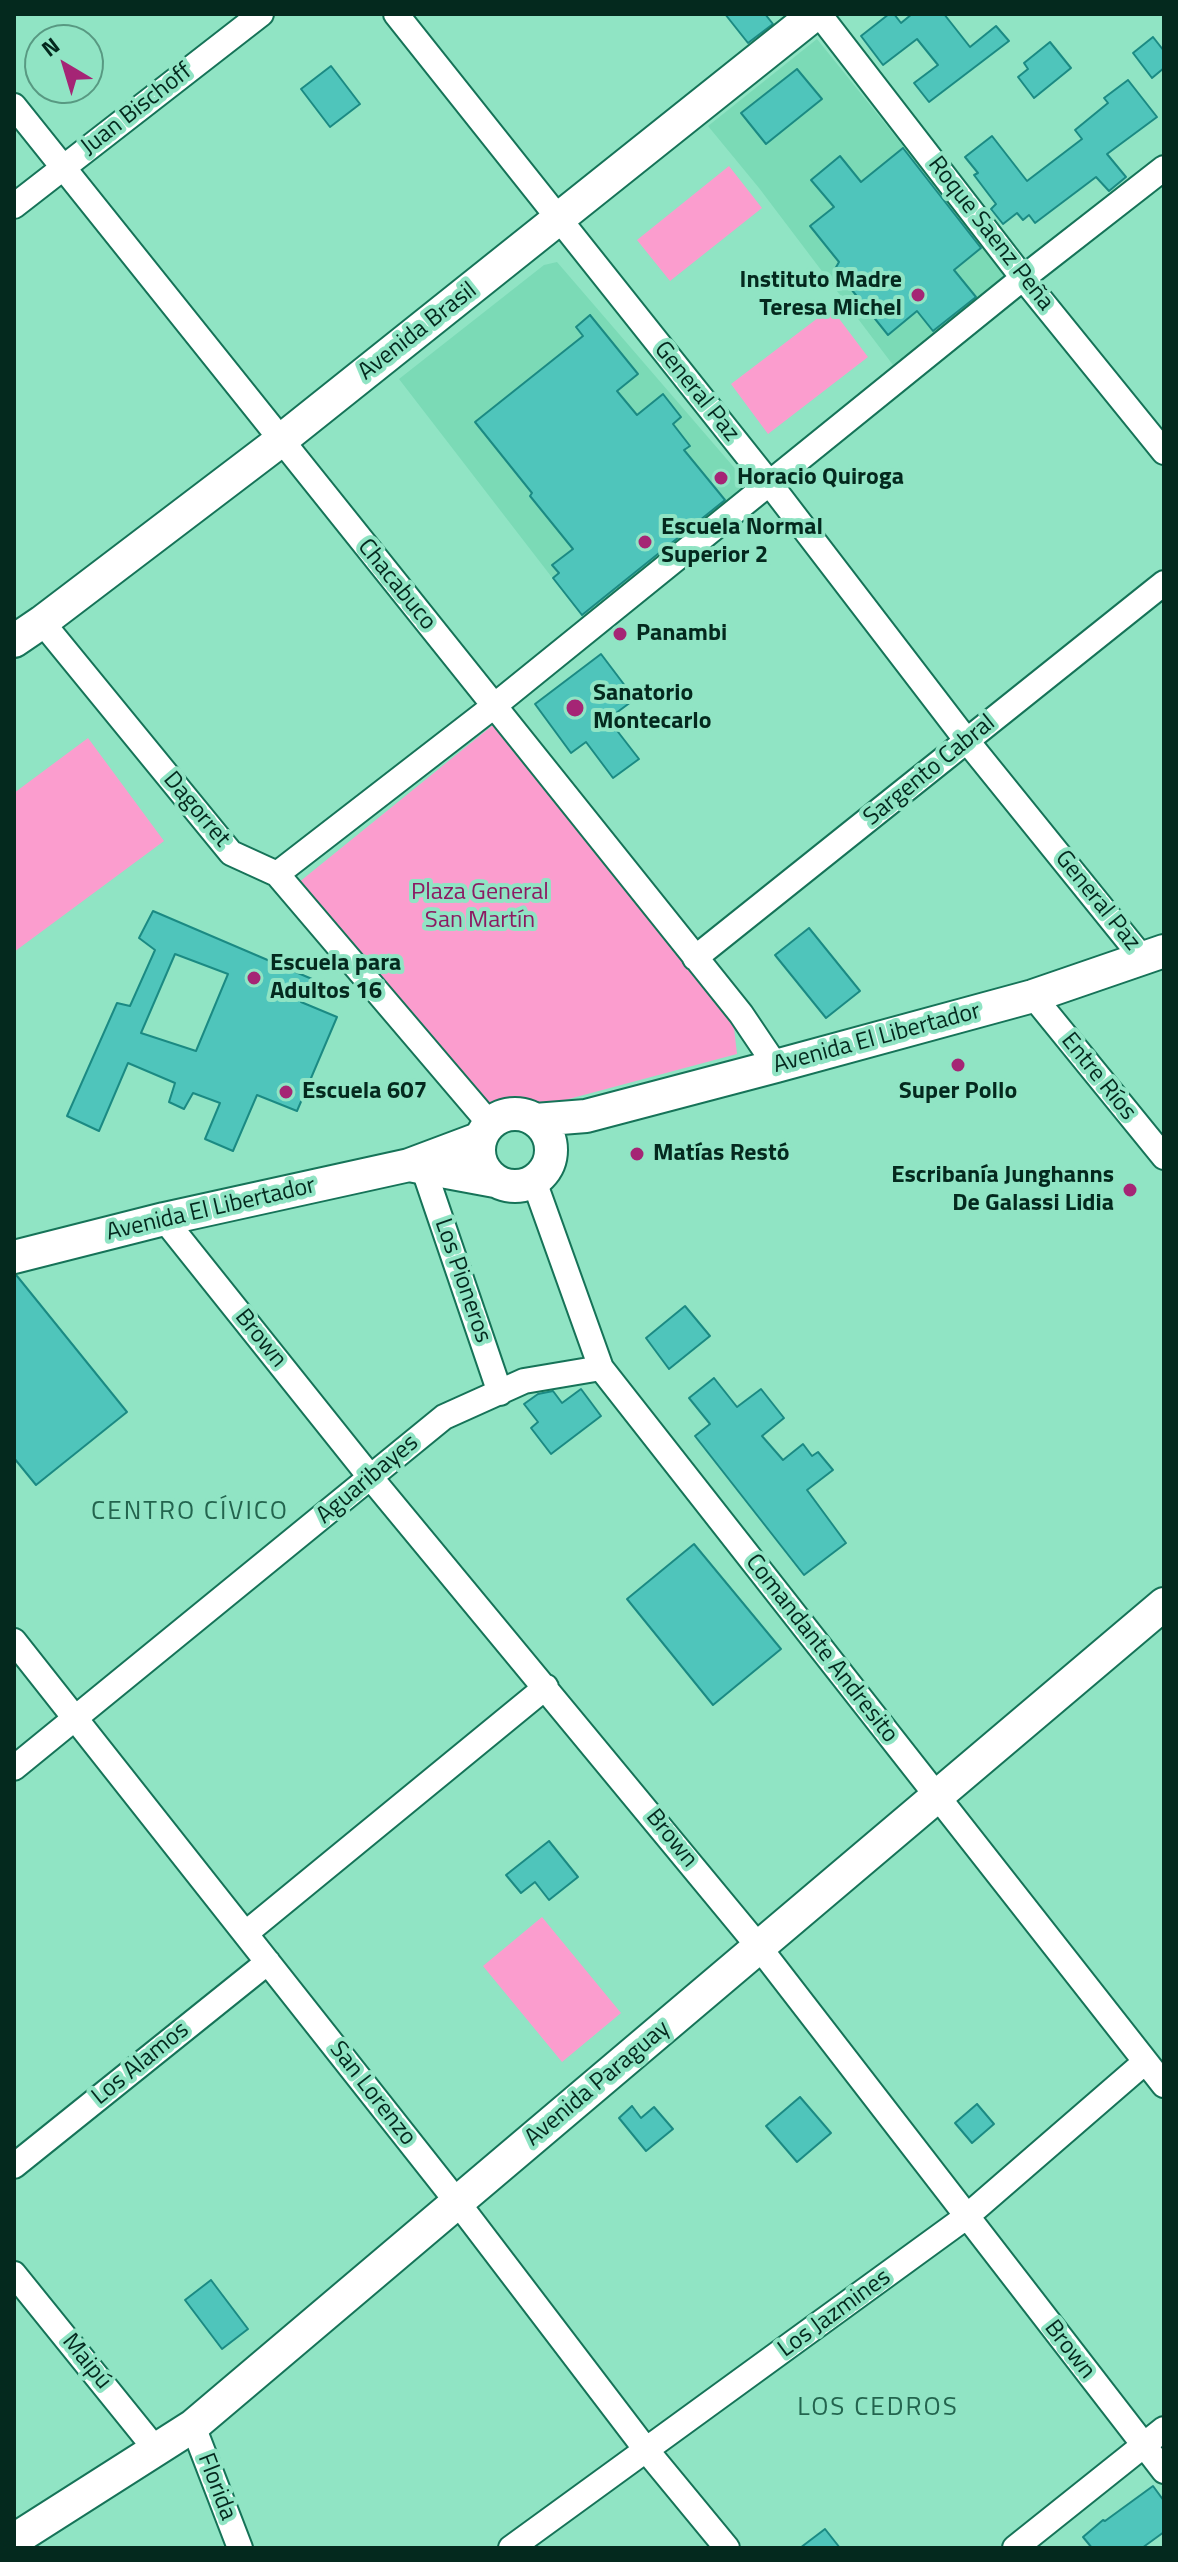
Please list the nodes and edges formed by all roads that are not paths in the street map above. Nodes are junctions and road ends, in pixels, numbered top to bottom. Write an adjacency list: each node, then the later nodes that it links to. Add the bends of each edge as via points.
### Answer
1 (261, 14): 5 (street, Juan Bischoff)
2 (396, 14): 8 (street, General Paz)
3 (817, 14): 8 (main road, Avenida Brasil); 9 (street, Roque Saenz Peña)
4 (14, 106): 5 (street, Chacabuco)
5 (64, 166): 7 (street, Juan Bischoff); 10 (street, Chacabuco)
6 (1164, 168): 9 (street)
7 (14, 206)
8 (558, 220): 10 (main road, Avenida Brasil); 12 (street, General Paz)
9 (1023, 278): 11 (street, Roque Saenz Peña); 12 (street)
10 (280, 441): 14 (main road, Avenida Brasil); 16 (street, Chacabuco)
11 (1164, 452)
12 (770, 484): 16 (street); 17 (street, General Paz)
13 (1164, 583): 17 (street, Sargento Cabral)
14 (42, 622): 15 (main road, Avenida Brasil); 18 (street, Dagorret, via 231,853)
15 (14, 641)
16 (494, 706): 18 (street); 20 (street, Chacabuco)
17 (967, 741): 19 (street, General Paz); 20 (street, Sargento Cabral)
18 (277, 874): 23 (street, Dagorret)
19 (1154, 956): 21 (main road, Avenida El Libertador)
20 (695, 958): 22 (street, Chacabuco)
21 (1033, 996): 22 (main road, Avenida El Libertador); 25 (street, Entre Ríos)
22 (776, 1066): 24 (main road, Avenida El Libertador, via 586,1116)
23 (486, 1131): 24 (main road, via 504,1116 520,1114); 26 (main road, Avenida El Libertador); 27 (main road, via 479,1154)
24 (543, 1134): 28 (main road, via 549,1163)
25 (1164, 1157)
26 (417, 1168): 27 (main road, Avenida El Libertador); 29 (main road, Avenida El Libertador); 32 (street, Los Pioneros)
27 (495, 1181): 28 (main road, via 510,1186)
28 (534, 1181): 31 (street, Comandante Andresito)
29 (164, 1219): 30 (main road, Avenida El Libertador); 33 (street, Brown)
30 (14, 1257)
31 (601, 1368): 32 (street, Aguaribayes, via 524,1381); 39 (street, Comandante Andresito)
32 (500, 1393): 33 (street, Aguaribayes, via 444,1417)
33 (371, 1478): 36 (street, Brown); 37 (street, Aguaribayes)
34 (1162, 1609): 39 (main road, Avenida Paraguay)
35 (14, 1641): 37 (street, San Lorenzo)
36 (546, 1687): 40 (street); 41 (street, Brown)
37 (75, 1719): 38 (street, Aguaribayes); 40 (street, San Lorenzo)
38 (14, 1768)
39 (936, 1796): 41 (main road, Avenida Paraguay); 43 (street, Comandante Andresito)
40 (246, 1933): 42 (street, San Lorenzo)
41 (759, 1947): 46 (main road, Avenida Paraguay); 47 (street, Brown)
42 (268, 1962): 45 (street, Los Alamos); 46 (street, San Lorenzo)
43 (1145, 2062): 44 (street, Comandante Andresito); 47 (street, Los Jazmines)
44 (1164, 2085)
45 (14, 2166)
46 (458, 2203): 49 (main road, Avenida Paraguay); 53 (street, San Lorenzo)
47 (966, 2217): 51 (street, Brown); 53 (street, Los Jazmines)
48 (14, 2274): 52 (street, Maipú)
49 (193, 2426): 52 (main road, Avenida Paraguay); 56 (street, Florida)
50 (1164, 2429): 51 (street)
51 (1143, 2445): 54 (street, Brown); 59 (street)
52 (157, 2451): 55 (main road, Avenida Paraguay)
53 (647, 2451): 57 (street, Los Jazmines); 58 (street, San Lorenzo)
54 (1164, 2471)
55 (14, 2540)
56 (240, 2548)
57 (511, 2548)
58 (727, 2548)
59 (1015, 2548)

